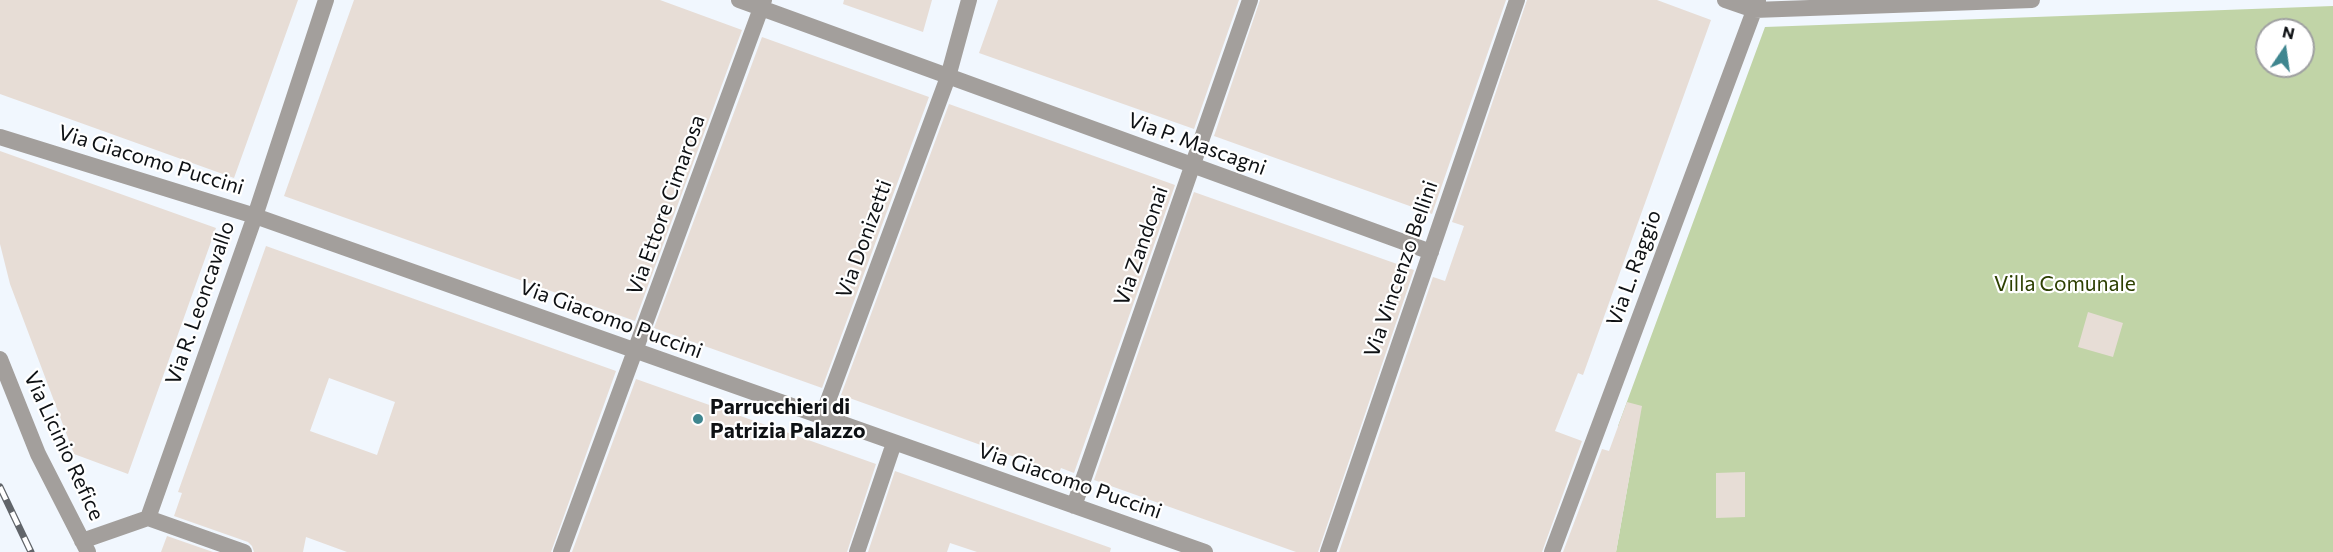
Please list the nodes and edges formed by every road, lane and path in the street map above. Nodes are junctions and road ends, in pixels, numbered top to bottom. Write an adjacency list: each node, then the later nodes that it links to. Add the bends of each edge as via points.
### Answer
1 (326, 0): 13 (street, Via R. Leoncavallo)
2 (739, 0): 8 (street, Via P. Mascagni)
3 (969, 0): 10 (street, Via Donizetti)
4 (1250, 0): 12 (street, Via Zandonai)
5 (1517, 0): 14 (street, Via Vincenzo Bellini)
6 (1725, 0): 9 (street)
7 (2032, 0): 9 (street)
8 (763, 4): 10 (street, Via P. Mascagni); 15 (street, Via Ettore Cimarosa)
9 (1756, 5): 27 (street, Via L. Raggio)
10 (948, 77): 12 (street, Via P. Mascagni); 17 (street, Via Donizetti)
11 (0, 137): 13 (street, Via Giacomo Puccini)
12 (1192, 166): 14 (street, Via P. Mascagni); 19 (street, Via Zandonai)
13 (255, 216): 15 (street, Via Giacomo Puccini); 20 (street, Via R. Leoncavallo)
14 (1431, 252): 26 (street, Via Vincenzo Bellini)
15 (636, 352): 17 (street, Via Giacomo Puccini); 23 (street, Via Ettore Cimarosa)
16 (0, 359): 21 (street, Via Licinio Refice, via 38,454)
17 (822, 417): 18 (street, Via Giacomo Puccini)
18 (894, 443): 19 (street, Via Giacomo Puccini); 24 (street)
19 (1074, 506): 25 (street, Via Giacomo Puccini)
20 (148, 518): 21 (street); 22 (street)
21 (85, 546)
22 (244, 552)
23 (561, 552)
24 (857, 552)
25 (1205, 552)
26 (1328, 552)
27 (1552, 552)

